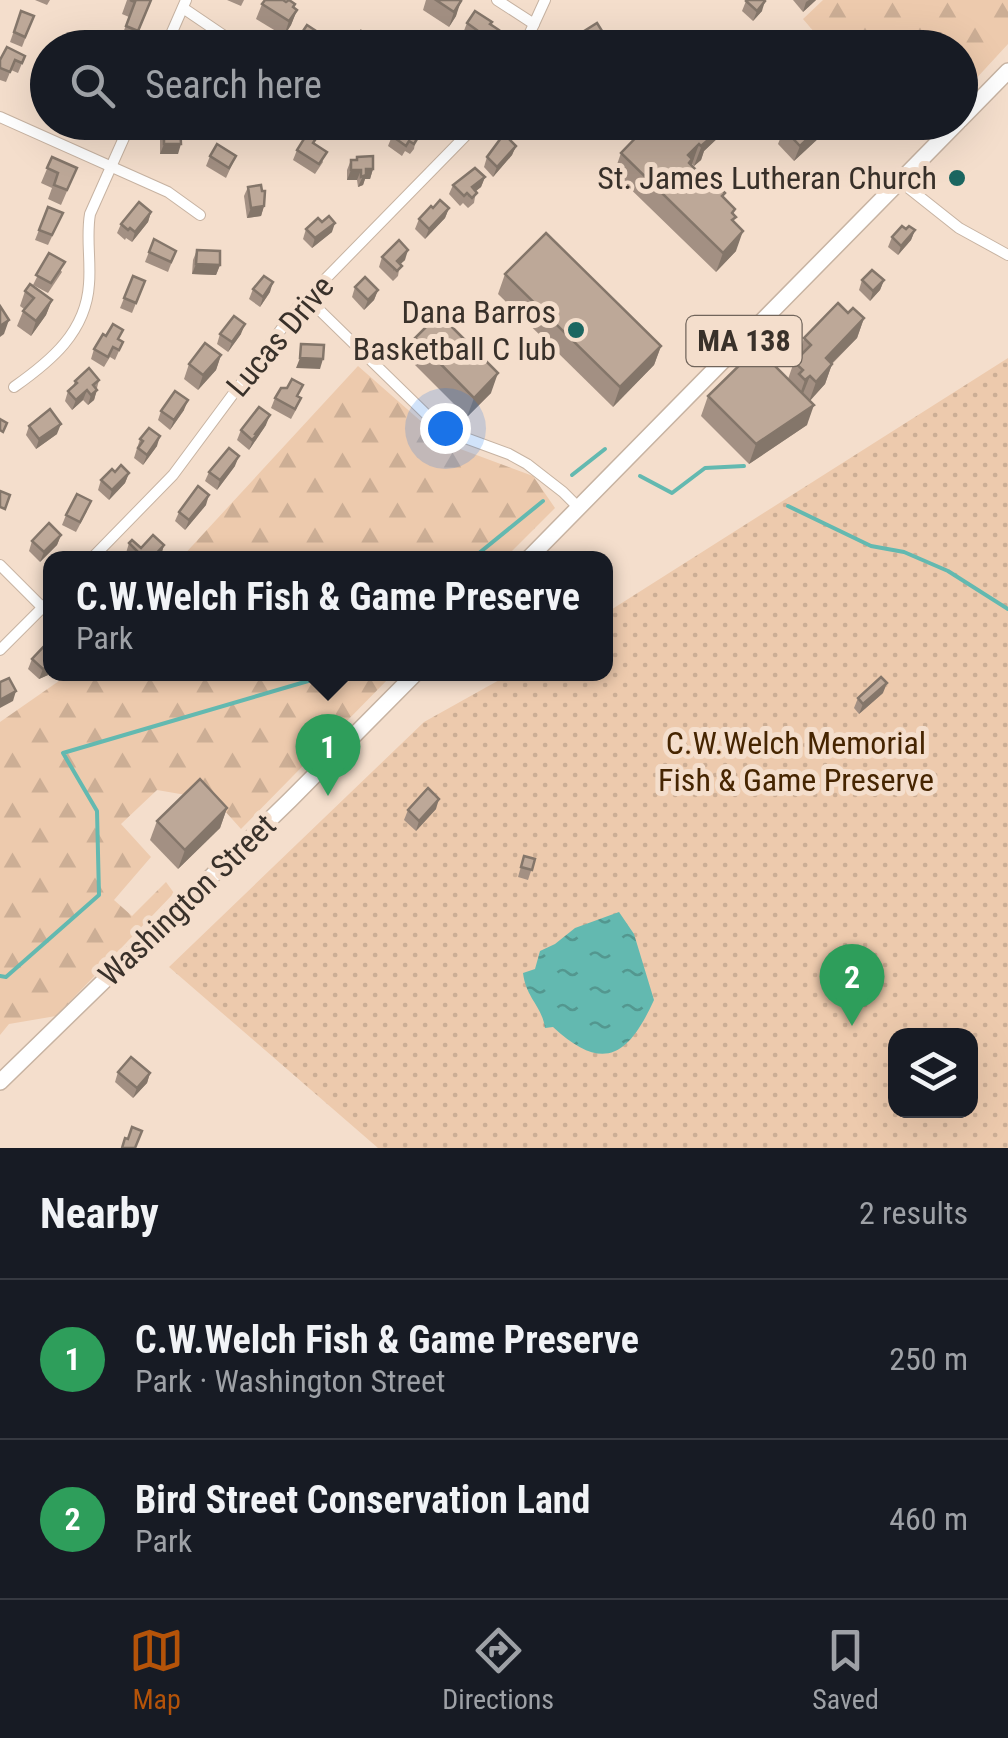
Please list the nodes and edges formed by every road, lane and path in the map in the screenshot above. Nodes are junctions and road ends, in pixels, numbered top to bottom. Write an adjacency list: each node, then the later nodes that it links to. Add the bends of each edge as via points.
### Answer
1 (497, 0): 4 (street)
2 (544, 0): 4 (street)
3 (185, 4): 5 (street); 6 (street)
4 (534, 24): 7 (street)
5 (173, 30)
6 (219, 30)
7 (531, 30)
8 (1008, 71): 9 (main road, MA 138)
9 (978, 102)
10 (0, 117): 11 (street)
11 (30, 130)
12 (52, 140): 16 (street)
13 (123, 140): 16 (street)
14 (461, 140): 20 (street, Lucas Drive)
15 (941, 140): 17 (main road, MA 138)
16 (111, 166): 18 (street); 21 (street, via 90,214 84,309 57,355)
17 (901, 182): 19 (street, via 959,228); 22 (main road, MA 138)
18 (200, 215)
19 (1008, 255)
20 (307, 298): 22 (street, via 428,416 527,464); 23 (street, Lucas Drive, via 173,474)
21 (14, 387)
22 (578, 508): 24 (main road, MA 138)
23 (99, 551)
24 (536, 551)
25 (0, 565): 26 (street)
26 (43, 601)
27 (43, 608): 28 (street)
28 (0, 650)
29 (408, 681): 30 (main road, Washington Street)
30 (0, 1082)

